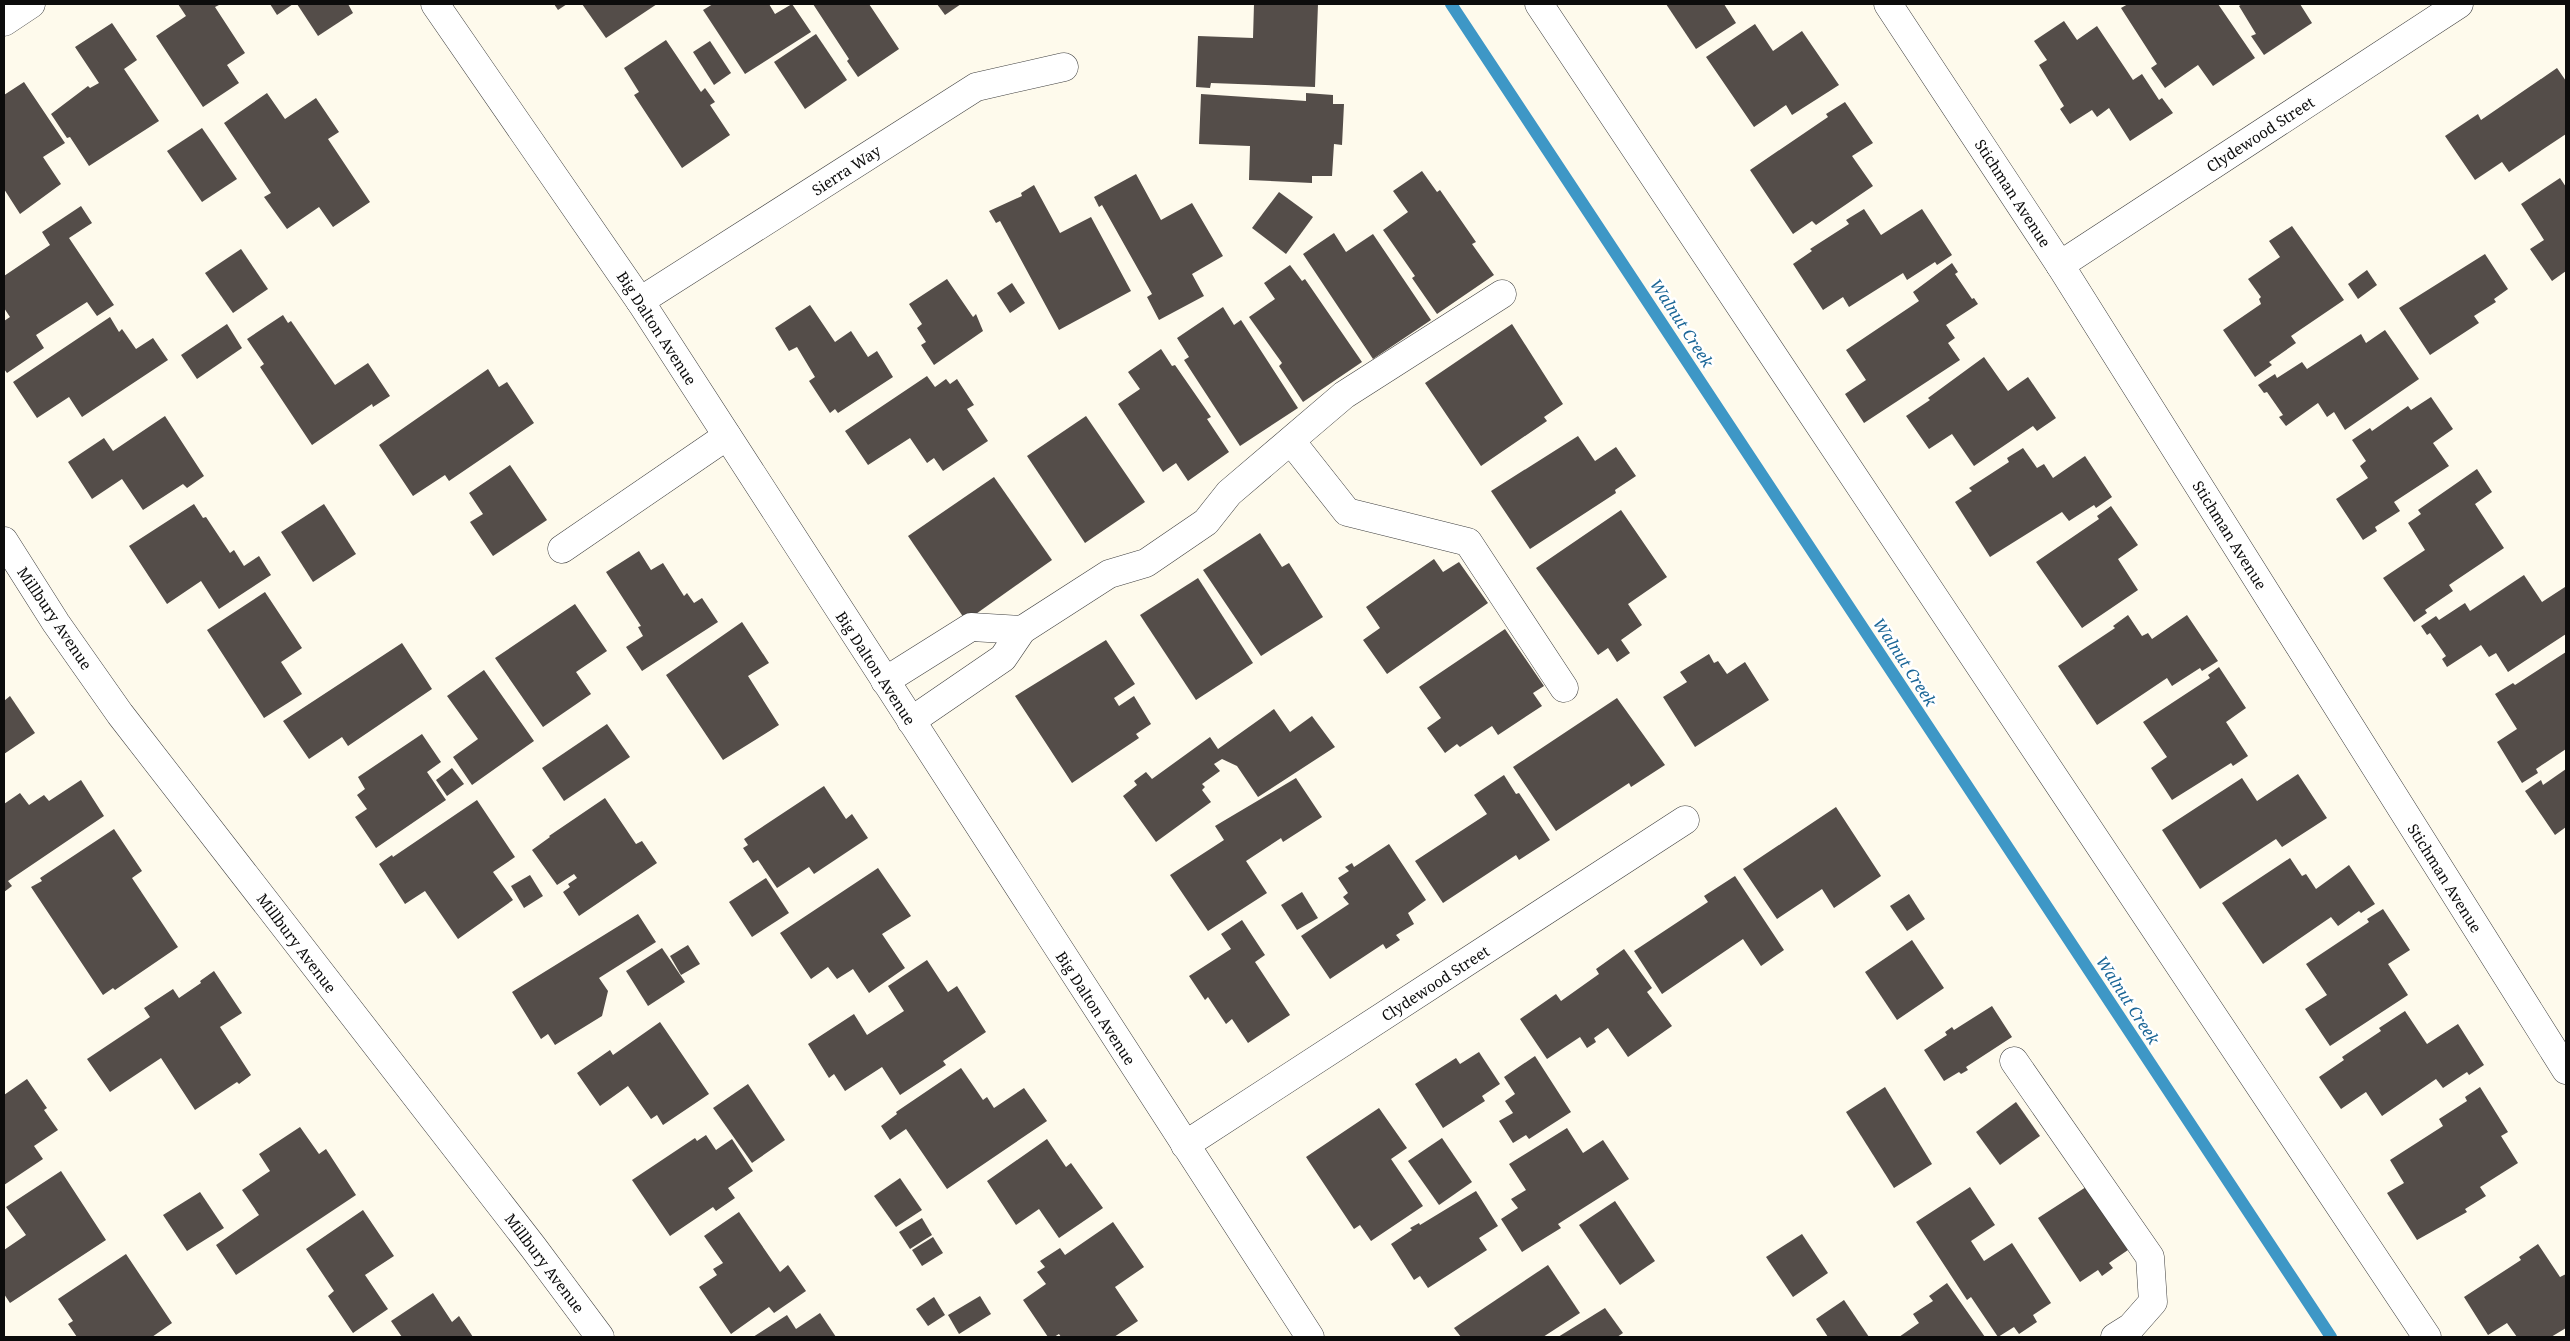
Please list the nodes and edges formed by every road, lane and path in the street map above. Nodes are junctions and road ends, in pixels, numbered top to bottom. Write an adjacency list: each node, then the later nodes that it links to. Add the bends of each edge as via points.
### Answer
1 (30, 4): 6 (street)
2 (435, 4): 10 (street, Big Dalton Avenue)
3 (1540, 4): 26 (street)
4 (1888, 4): 8 (street, Stichman Avenue)
5 (2460, 4): 8 (street, Clydewood Street)
6 (4, 22)
7 (1064, 67): 10 (street, Sierra Way, via 976,87)
8 (2060, 265): 21 (street, Stichman Avenue)
9 (1502, 294): 12 (street, via 1344,395)
10 (640, 301): 11 (street, Big Dalton Avenue)
11 (727, 436): 14 (street); 16 (street, Big Dalton Avenue)
12 (1291, 441): 15 (street, via 1229,493 1206,522 1146,563 1109,574); 17 (street, via 1347,512 1468,542)
13 (4, 542): 23 (street, Millbury Avenue, via 56,624 120,714)
14 (562, 549)
15 (1022, 630): 16 (street, via 971,627); 18 (street, via 1003,658)
16 (885, 681): 18 (street, Big Dalton Avenue)
17 (1564, 688)
18 (911, 721): 22 (street, Big Dalton Avenue)
19 (1685, 820): 22 (street, Clydewood Street)
20 (2014, 1061): 25 (street, via 2150,1257 2153,1302 2131,1327)
21 (2566, 1070)
22 (1185, 1145): 24 (street, Big Dalton Avenue)
23 (600, 1337)
24 (1310, 1337)
25 (2115, 1337)
26 (2427, 1337)

